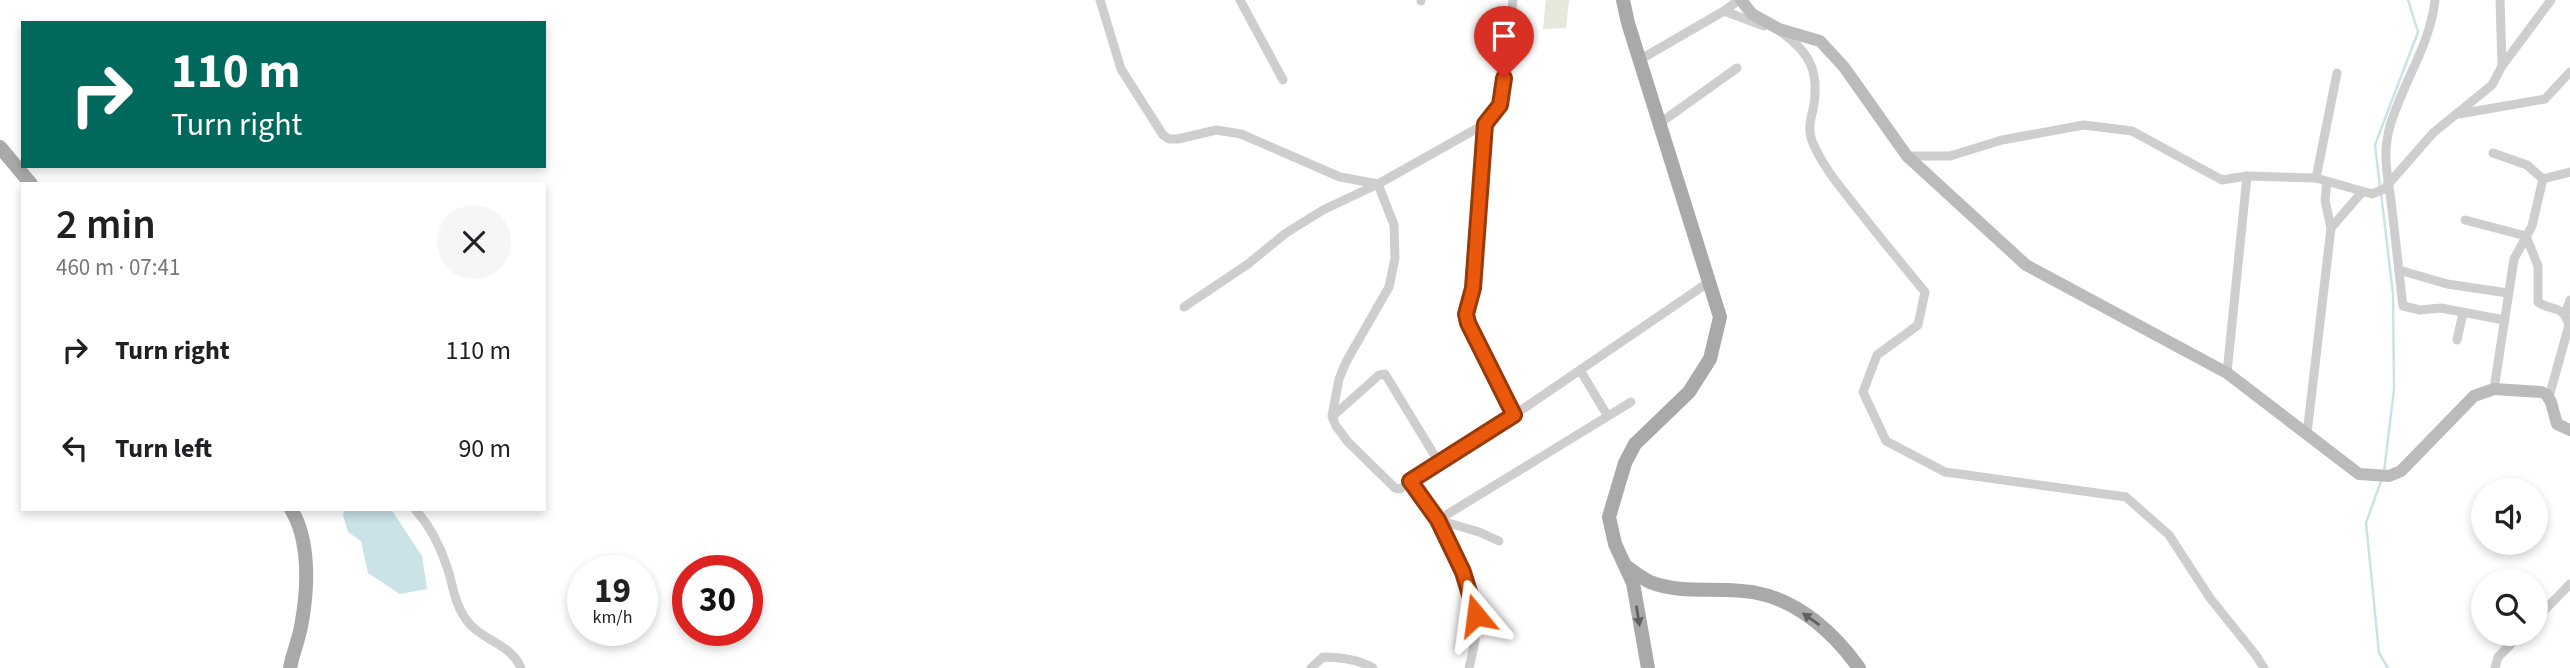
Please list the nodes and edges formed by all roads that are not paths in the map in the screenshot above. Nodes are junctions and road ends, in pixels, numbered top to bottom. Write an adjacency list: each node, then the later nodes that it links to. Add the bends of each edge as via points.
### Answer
1 (1240, 0): 15 (street)
2 (1513, 0): 18 (street, via 1500,105)
3 (1623, 0): 10 (main road)
4 (1740, 0): 9 (street); 21 (main road, via 1770,24 1820,41)
5 (2435, 0): 29 (street, via 2432,21 2390,125 2384,161)
6 (2500, 0): 11 (street)
7 (2551, 0): 11 (street)
8 (1102, 1): 28 (street, via 1121,69 1169,139 1216,130 1241,134 1340,177)
9 (1724, 11): 10 (street); 70 (street, via 1782,32 1806,54 1814,69 1812,140 1837,183 1925,292 1918,325 1877,355 1863,392 1886,440 1945,472 2126,497 2169,535)
10 (1641, 59): 17 (main road)
11 (2502, 66): 16 (street, via 2492,85)
12 (1737, 68): 17 (street)
13 (2570, 72): 16 (street, via 2545,99)
14 (2337, 73): 24 (street)
15 (1283, 80)
16 (2456, 115): 29 (street, via 2433,133)
17 (1660, 123): 35 (main road)
18 (1485, 124): 28 (street); 48 (street, via 1473,288 1466,314)
19 (0, 147): 26 (main road)
20 (2493, 153): 25 (street, via 2527,165)
21 (1907, 156): 23 (street, via 1950,156 2002,140 2084,125 2132,131 2222,180); 44 (main road, via 2026,265)
22 (2570, 172): 25 (street)
23 (2247, 176): 24 (street); 44 (street)
24 (2316, 178): 27 (street)
25 (2543, 179): 33 (street)
26 (30, 182)
27 (2327, 182): 30 (street); 32 (street, via 2325,200)
28 (1378, 184): 38 (street, via 1280,237); 50 (street, via 1394,225 1395,258 1389,288 1342,370)
29 (2387, 187): 30 (street); 34 (street)
30 (2367, 193): 32 (street)
31 (2465, 219): 33 (street)
32 (2331, 228): 52 (street)
33 (2526, 236): 36 (street, via 2514,259); 40 (street, via 2538,266 2538,302)
34 (2399, 270): 36 (street, via 2447,284); 39 (street, via 2403,306)
35 (1709, 282): 43 (street); 59 (main road, via 1720,317 1710,359 1689,392 1635,444 1625,463 1609,517)
36 (2508, 293): 41 (street)
37 (2570, 300): 40 (street)
38 (1184, 307)
39 (2463, 313): 41 (street); 42 (street)
40 (2566, 315): 46 (street, via 2568,325)
41 (2504, 320): 45 (street)
42 (2457, 340)
43 (1580, 370): 48 (street); 49 (street)
44 (2227, 373): 52 (main road)
45 (2494, 389): 46 (main road, via 2541,391); 52 (main road, via 2473,396 2408,465 2389,476 2359,474)
46 (2549, 397): 51 (main road, via 2557,424)
47 (1630, 402): 49 (street)
48 (1514, 415): 53 (street)
49 (1608, 415): 57 (street)
50 (1332, 416): 53 (street, via 1385,374); 54 (street, via 1348,442 1391,486 1400,489)
51 (2570, 430)
52 (2308, 434)
53 (1438, 461): 54 (street)
54 (1410, 481): 57 (street)
55 (292, 511): 63 (main road, via 303,543 306,596)
56 (417, 511): 64 (street, via 429,526 447,567 457,606 475,631 508,649)
57 (1438, 520): 58 (street); 67 (street, via 1463,572 1476,615)
58 (1499, 541)
59 (1625, 565): 68 (main road, one-way to 68, via 1633,583); 69 (main road, one-way to 59, via 1819,624 1788,604 1757,593 1666,587)
60 (2570, 584): 61 (street)
61 (2548, 607)
62 (2509, 646): 71 (street)
63 (290, 668)
64 (521, 668)
65 (1311, 668): 66 (street, via 1323,657 1360,661)
66 (1373, 668)
67 (1469, 668)
68 (1648, 668)
69 (1859, 668)
70 (2264, 668)
71 (2495, 668)

